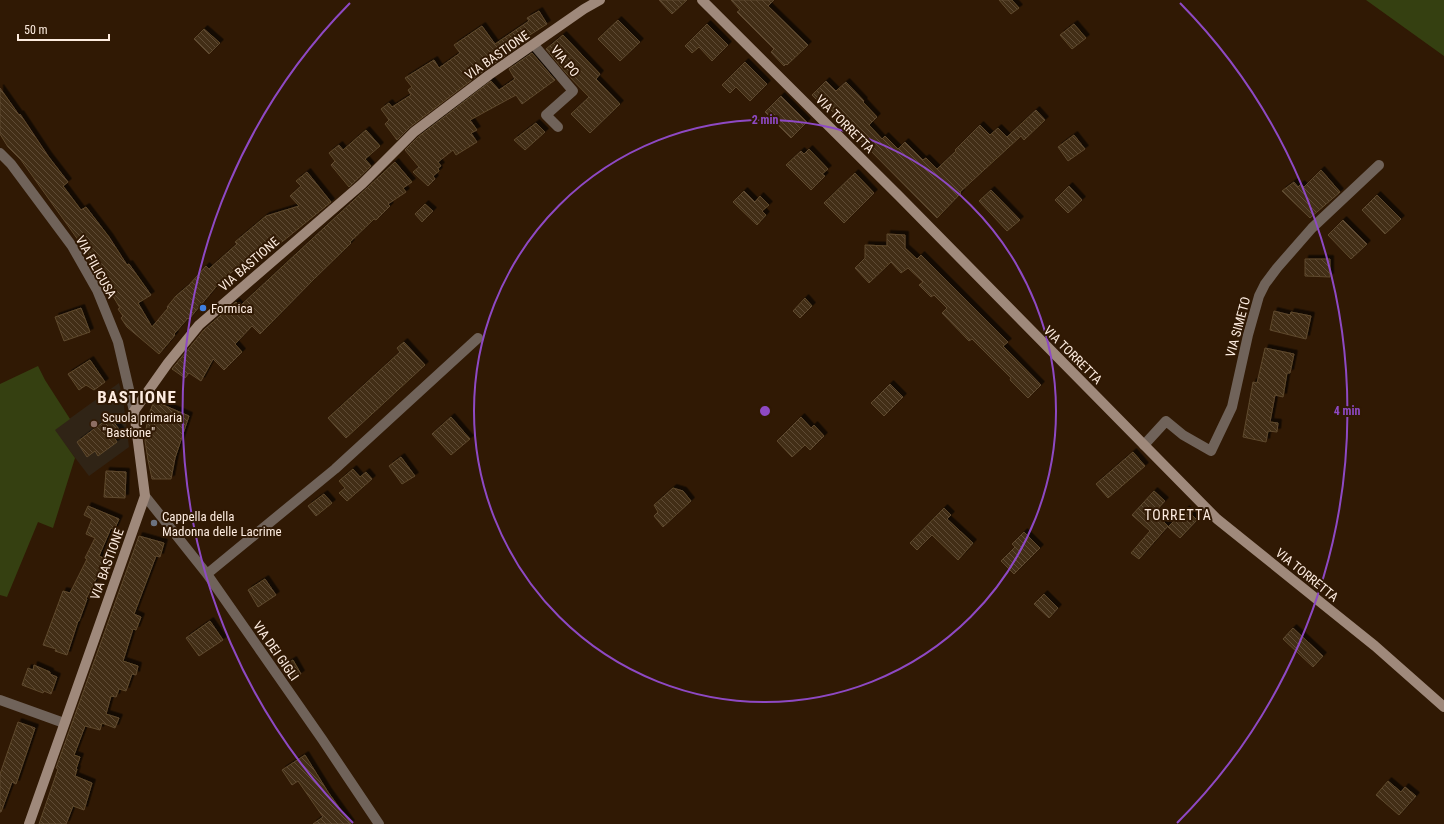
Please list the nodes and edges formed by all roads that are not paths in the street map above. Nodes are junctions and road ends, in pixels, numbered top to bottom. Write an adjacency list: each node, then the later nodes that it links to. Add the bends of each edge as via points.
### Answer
1 (600, 0): 3 (street, VIA BASTIONE)
2 (702, 0): 9 (street, VIA TORRETTA)
3 (534, 45): 4 (street, VIA PO, via 573,91 546,115); 8 (street, VIA BASTIONE, via 489,75 414,132 362,184 199,325)
4 (558, 127)
5 (0, 153): 8 (street, VIA FILICUSA, via 72,246 96,290 118,342)
6 (1379, 165): 9 (street, VIA SIMETO, via 1312,228 1265,284 1248,335 1232,407 1211,451 1183,435 1166,421)
7 (478, 338): 11 (street, via 335,469)
8 (134, 411): 10 (street, VIA BASTIONE)
9 (1144, 445): 13 (street, VIA TORRETTA, via 1217,519 1375,646)
10 (146, 496): 11 (street, VIA DEI GIGLI); 14 (street, VIA BASTIONE)
11 (206, 574): 16 (street, VIA DEI GIGLI)
12 (0, 700): 14 (street)
13 (1444, 708)
14 (64, 723): 15 (street, VIA BASTIONE)
15 (29, 824)
16 (379, 824)

